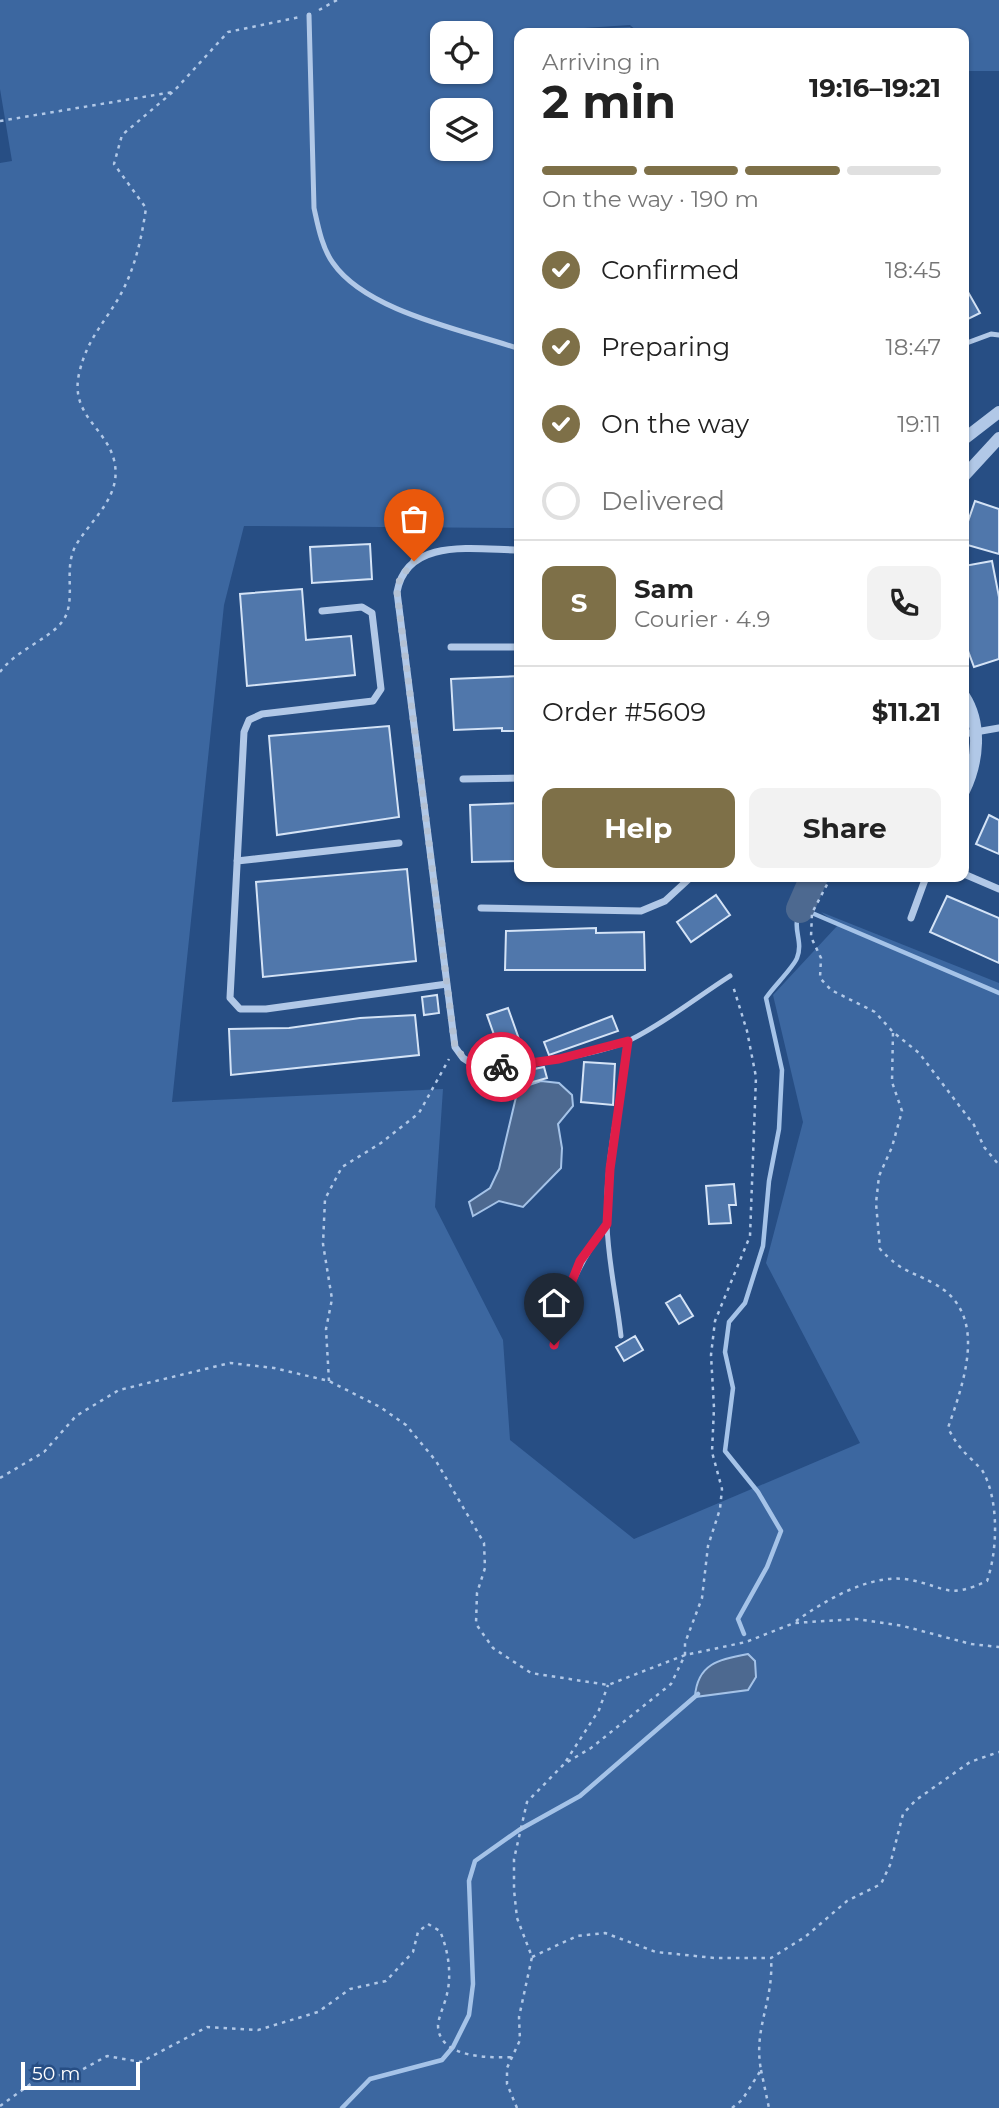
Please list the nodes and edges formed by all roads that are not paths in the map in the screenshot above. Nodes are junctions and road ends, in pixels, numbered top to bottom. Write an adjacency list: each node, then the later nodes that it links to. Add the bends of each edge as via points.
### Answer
1 (309, 15): 4 (lane, via 314,208 332,262 352,285 381,304)
2 (999, 335): 3 (lane)
3 (969, 342)
4 (514, 347)
5 (999, 412): 6 (street)
6 (969, 435)
7 (999, 438): 8 (street)
8 (969, 471)
9 (514, 550): 28 (street, via 435,550 414,561 400,578 397,592)
10 (322, 611): 20 (street, via 362,607 372,613 381,689 373,701 261,714 248,720)
11 (451, 647): 12 (street)
12 (514, 647)
13 (969, 707): 15 (street, via 973,715)
14 (999, 728): 15 (street)
15 (970, 733): 16 (street, via 976,749)
16 (969, 774)
17 (514, 778): 18 (street)
18 (463, 779)
19 (399, 843): 20 (street)
20 (237, 861): 28 (street, via 230,998 240,1009)
21 (969, 876): 24 (street)
22 (686, 882): 25 (street, via 665,901 641,911)
23 (924, 882): 26 (street)
24 (999, 889)
25 (481, 908)
26 (911, 918)
27 (730, 976): 29 (lane)
28 (447, 984): 30 (street, via 455,1047)
29 (628, 1041): 30 (lane, via 559,1059); 31 (lane)
30 (477, 1067)
31 (607, 1224): 32 (lane); 33 (lane, via 580,1261 562,1306)
32 (621, 1336)
33 (554, 1345)

